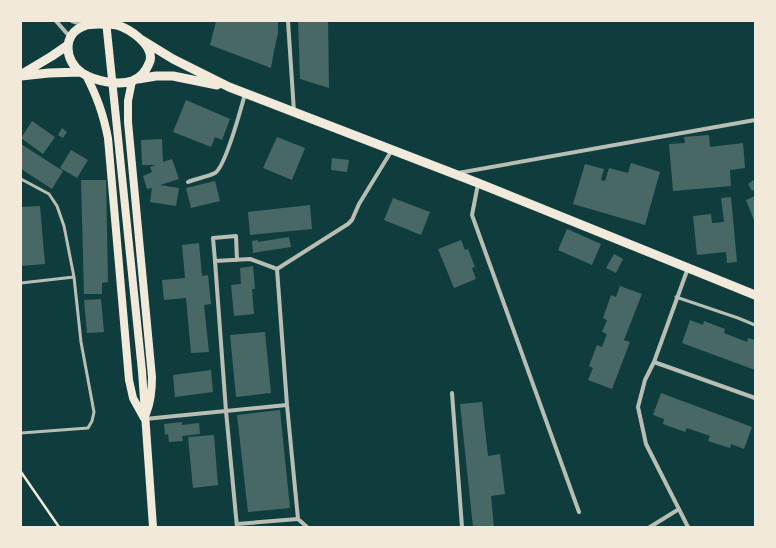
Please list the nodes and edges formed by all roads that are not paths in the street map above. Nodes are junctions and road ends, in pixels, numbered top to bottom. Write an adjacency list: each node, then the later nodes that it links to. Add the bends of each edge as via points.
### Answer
1 (56, 21): 8 (street)
2 (72, 21): 5 (street)
3 (106, 21): 35 (main road)
4 (288, 21): 14 (street)
5 (88, 24): 6 (main road); 8 (main road, via 75,32)
6 (124, 25): 7 (main road)
7 (142, 40): 11 (main road, via 150,59 144,73); 12 (main road)
8 (69, 41): 9 (main road, via 70,60); 10 (main road, via 52,56)
9 (84, 74): 10 (main road); 11 (main road, via 103,82); 35 (main road, via 105,120 130,384 133,398)
10 (21, 75)
11 (135, 80): 12 (main road, via 173,76); 35 (main road, via 128,101 128,117 152,383)
12 (229, 87): 13 (main road)
13 (245, 93): 14 (main road); 19 (street, via 229,148 221,165 216,172)
14 (294, 112): 16 (main road)
15 (755, 120): 17 (street)
16 (392, 150): 17 (main road); 24 (street, via 352,220)
17 (453, 174): 20 (main road)
18 (21, 179): 25 (lane, via 49,194 58,206)
19 (188, 182)
20 (478, 183): 23 (main road); 38 (street, via 472,215)
21 (237, 260): 22 (street); 22 (street, via 236,236 213,238); 24 (street, via 250,259)
22 (215, 261): 34 (street)
23 (688, 268): 27 (main road); 28 (street)
24 (277, 269): 33 (street)
25 (74, 277): 26 (lane); 36 (lane, via 81,342 94,412 92,421 88,428)
26 (21, 283)
27 (755, 295)
28 (676, 297): 29 (lane); 30 (street)
29 (755, 325)
30 (654, 362): 32 (street); 37 (street, via 645,380 638,408 646,444)
31 (452, 393): 43 (street)
32 (755, 398)
33 (287, 405): 34 (street); 39 (street)
34 (226, 411): 35 (street); 40 (street)
35 (145, 419): 41 (main road)
36 (21, 434)
37 (679, 509): 44 (street); 45 (street)
38 (579, 512)
39 (298, 519): 40 (street); 42 (street)
40 (237, 526)
41 (153, 527)
42 (307, 527)
43 (462, 527)
44 (650, 527)
45 (688, 527)

